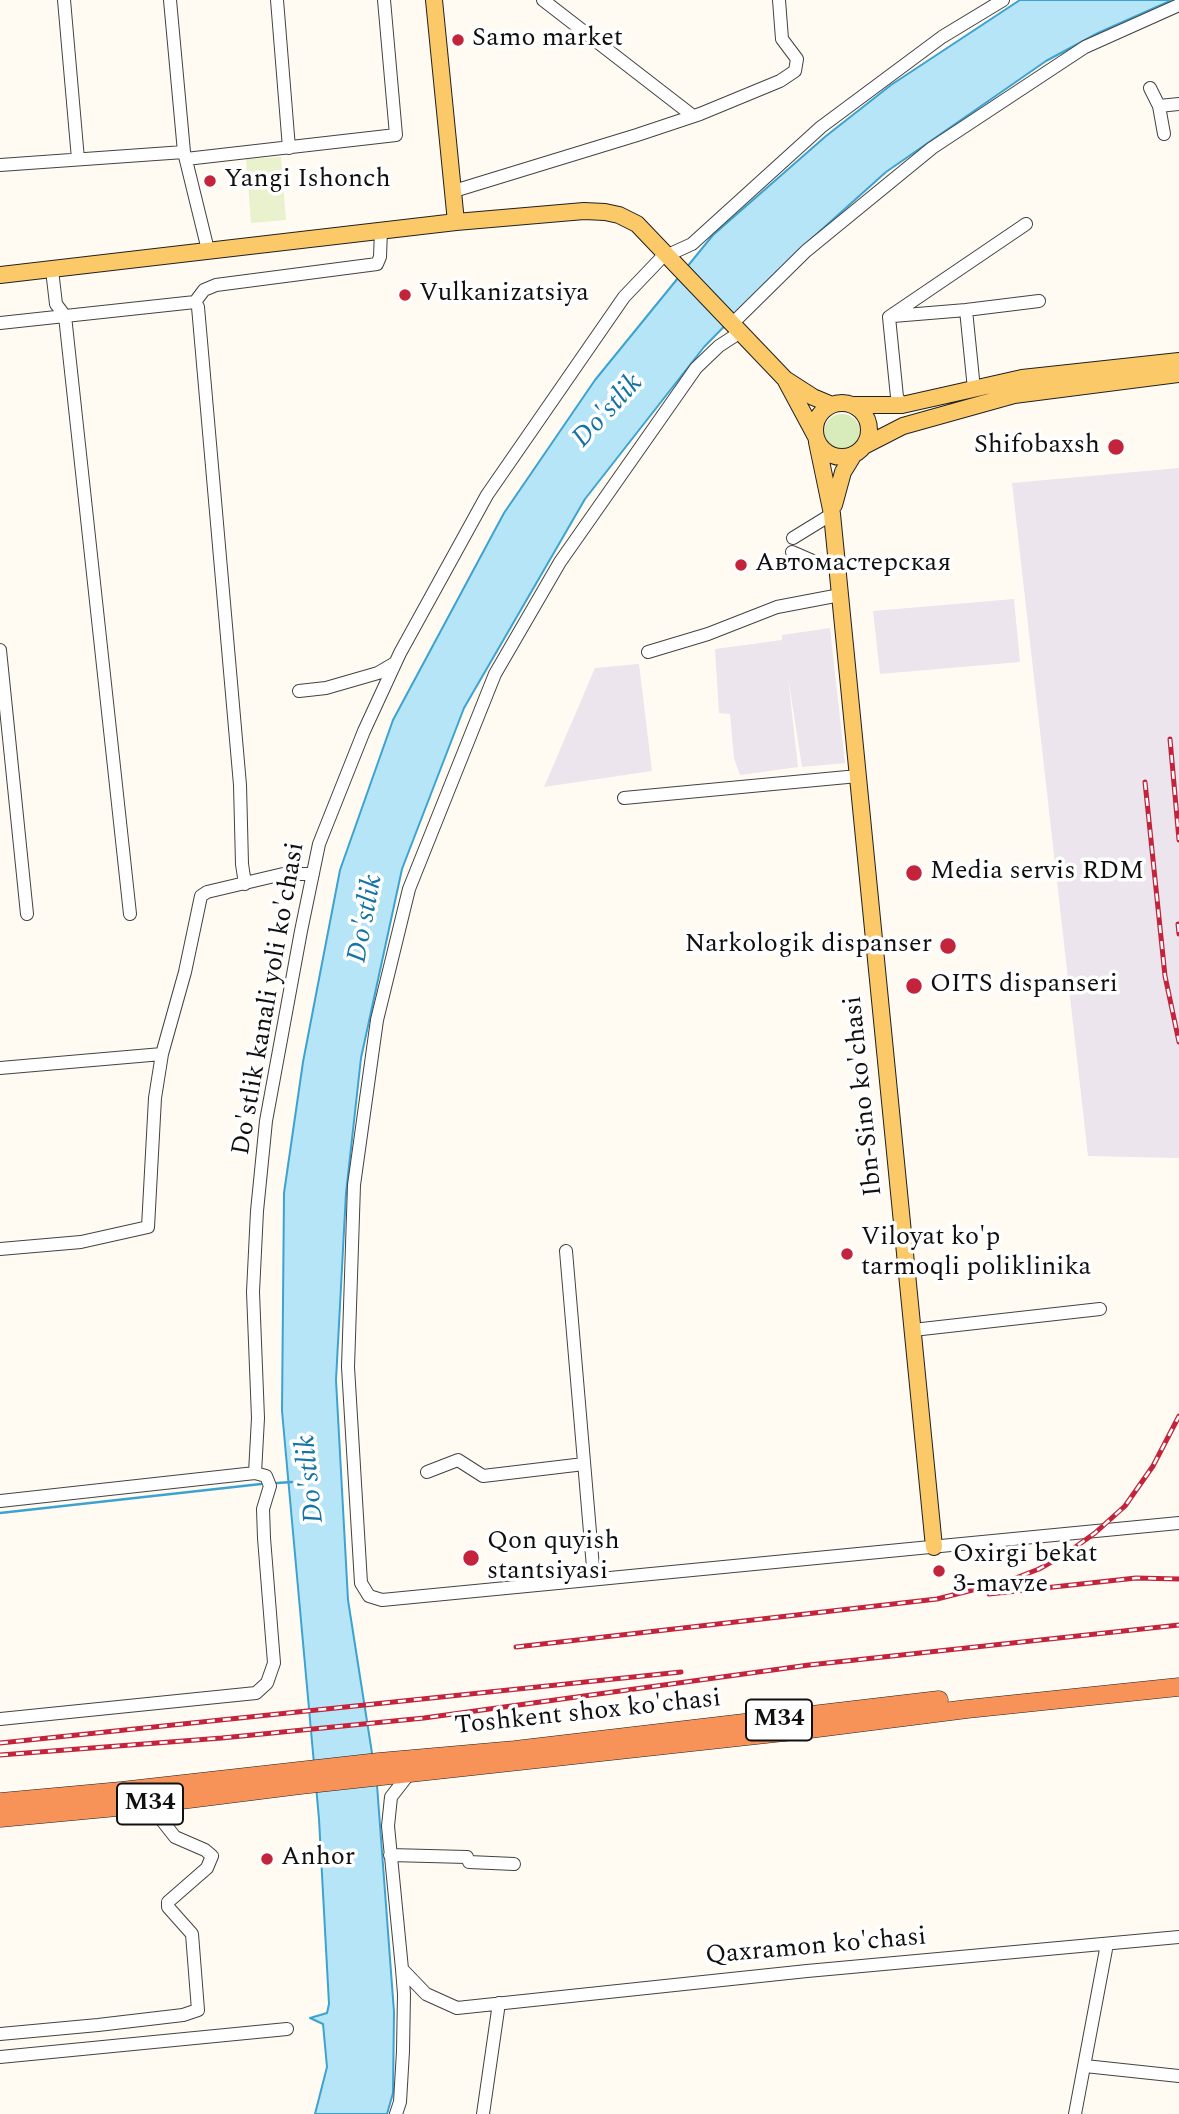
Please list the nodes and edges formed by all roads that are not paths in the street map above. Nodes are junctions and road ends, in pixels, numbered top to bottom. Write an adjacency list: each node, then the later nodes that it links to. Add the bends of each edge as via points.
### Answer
1 (64, 0): 17 (street)
2 (170, 0): 16 (street)
3 (277, 0): 15 (street)
4 (384, 0): 15 (street, via 396,135)
5 (434, 0): 19 (main road)
6 (543, 0): 13 (street)
7 (779, 0): 13 (street, via 782,39 797,59 795,71 752,94)
8 (1003, 0): 24 (street, Do'stlik kanali yoli ko'chasi, via 942,37 821,127 692,244)
9 (1179, 5): 33 (street, via 1086,47 932,148 806,251)
10 (1150, 88): 12 (street)
11 (1179, 104): 12 (street)
12 (1159, 106): 14 (street)
13 (693, 116): 19 (street)
14 (1164, 134)
15 (289, 148): 16 (street)
16 (185, 156): 17 (street); 23 (street)
17 (78, 159): 18 (street)
18 (0, 165)
19 (454, 191): 20 (main road)
20 (456, 222): 22 (main road); 24 (main road, via 600,211 637,223)
21 (1026, 224): 31 (street)
22 (380, 230): 23 (main road); 28 (street, via 377,264 216,285 204,290)
23 (208, 250): 25 (main road)
24 (670, 257): 33 (main road); 50 (street, Do'stlik kanali yoli ko'chasi, via 624,297 486,495)
25 (52, 270): 26 (main road); 30 (street, via 57,304)
26 (0, 275)
27 (1038, 300): 29 (street)
28 (195, 302): 30 (street); 55 (street)
29 (966, 310): 31 (street); 37 (street)
30 (65, 316): 32 (street); 57 (street)
31 (889, 317): 40 (street, via 897,397)
32 (0, 323)
33 (737, 327): 36 (main road); 70 (street, via 688,379 560,562 495,674 409,889 377,1020 354,1185 348,1367 361,1583 369,1596 383,1600)
34 (1179, 361): 37 (main road, via 1057,373)
35 (1179, 374): 42 (main road, via 1014,394 903,426)
36 (785, 379): 38 (main road); 41 (main road)
37 (974, 389): 40 (main road)
38 (832, 405): 39 (main road); 41 (main road, via 818,418)
39 (852, 405): 40 (main road); 42 (main road, via 869,427)
40 (902, 405)
41 (816, 440): 42 (main road, via 837,457); 43 (main road)
42 (859, 450): 43 (main road, via 838,486)
43 (832, 514): 44 (street); 46 (main road, Ibn-Sino ko'chasi)
44 (793, 538)
45 (792, 552): 46 (street)
46 (837, 568): 47 (main road, Ibn-Sino ko'chasi)
47 (840, 595): 49 (street, via 777,607); 52 (main road, Ibn-Sino ko'chasi)
48 (0, 650): 56 (street)
49 (648, 652)
50 (396, 663): 51 (street, via 327,688); 54 (street, Do'stlik kanali yoli ko'chasi, via 319,844)
51 (299, 691)
52 (858, 776): 53 (street); 63 (main road, Ibn-Sino ko'chasi)
53 (624, 798)
54 (313, 874): 55 (street, via 283,874); 66 (street, Do'stlik kanali yoli ko'chasi, via 266,1121 253,1292 258,1418)
55 (245, 884): 58 (street, via 201,896)
56 (27, 914)
57 (130, 914)
58 (162, 1054): 59 (street); 60 (street, via 148,1227 81,1242)
59 (0, 1068)
60 (0, 1249)
61 (566, 1251): 64 (street)
62 (1100, 1309): 63 (street)
63 (913, 1330): 69 (main road, Ibn-Sino ko'chasi)
64 (584, 1464): 65 (street, via 483,1476 458,1460); 70 (street)
65 (426, 1472)
66 (255, 1473): 67 (street); 74 (street, via 266,1476 270,1486 263,1509 274,1663 267,1683 256,1693)
67 (0, 1501)
68 (1179, 1523): 69 (street)
69 (934, 1547): 70 (street)
70 (594, 1580)
71 (1179, 1675): 73 (highway, Toshkent shox ko'chasi / M34)
72 (1179, 1687): 73 (highway, Toshkent shox ko'chasi / M34)
73 (1094, 1690): 75 (highway, Toshkent shox ko'chasi / M34, via 974,1696); 76 (highway, Toshkent shox ko'chasi / M34)
74 (0, 1719)
75 (379, 1769): 76 (highway, Toshkent shox ko'chasi / M34); 77 (highway)
76 (408, 1774): 81 (street, via 391,1797)
77 (299, 1778): 78 (highway, M34); 79 (highway, M34)
78 (0, 1802)
79 (149, 1804): 80 (highway, M34); 88 (street, via 175,1837 212,1856 207,1868 167,1902 192,1934 198,2010)
80 (0, 1818)
81 (390, 1855): 82 (street, via 467,1857 469,1862); 85 (street)
82 (513, 1864)
83 (1179, 1937): 84 (street, Qaxramon ko'chasi)
84 (1107, 1944): 86 (street, Qaxramon ko'chasi); 90 (street)
85 (402, 1969): 86 (street, Qaxramon ko'chasi, via 426,1994 457,2008); 92 (street, via 403,2052)
86 (499, 2003): 93 (street)
87 (287, 2029): 89 (street)
88 (0, 2034)
89 (0, 2057)
90 (1085, 2066): 91 (street); 94 (street)
91 (1179, 2076)
92 (396, 2114)
93 (483, 2114)
94 (1075, 2114)

